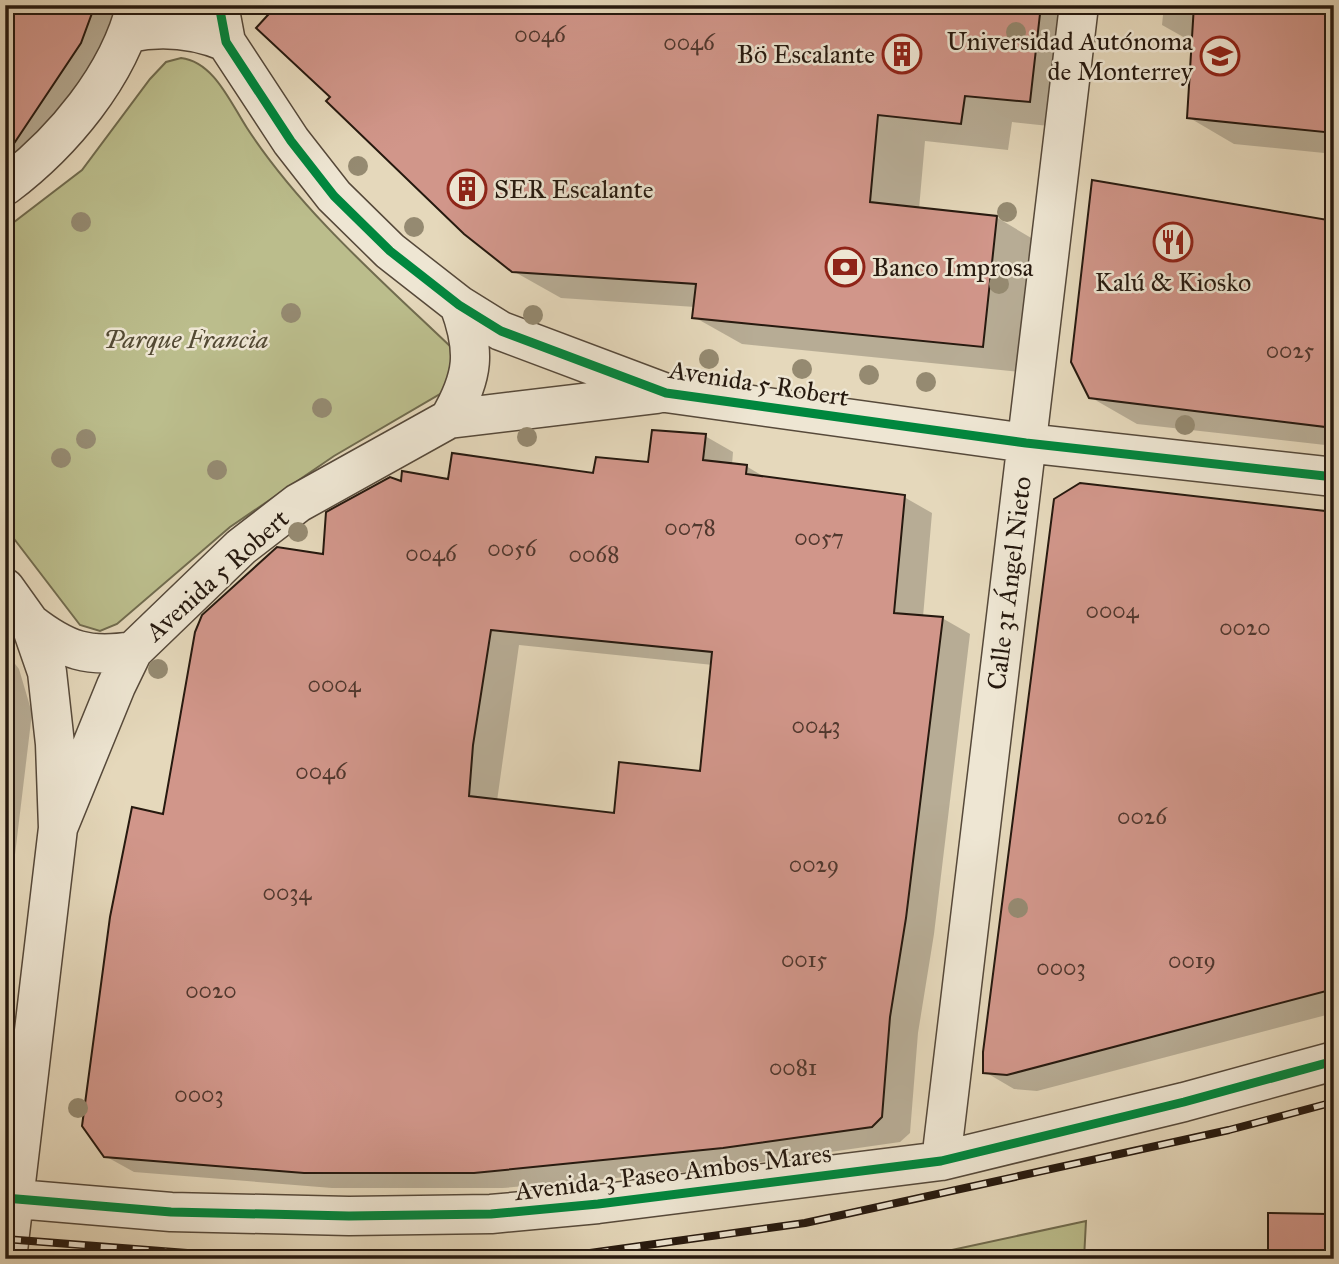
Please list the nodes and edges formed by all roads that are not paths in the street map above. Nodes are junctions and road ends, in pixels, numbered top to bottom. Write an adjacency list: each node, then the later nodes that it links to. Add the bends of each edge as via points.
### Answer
1 (219, 5): 4 (street, Avenida 5 Robert)
2 (1079, 5): 9 (street, Calle 31 Ángel Nieto)
3 (132, 19): 4 (street, via 149,29 200,31); 5 (street, via 118,57 71,124)
4 (226, 42): 6 (street, Avenida 5 Robert, via 290,141 334,196 390,251)
5 (5, 186)
6 (459, 305): 7 (street, Avenida 5 Robert, via 501,331); 8 (street, via 470,334 471,363 464,393)
7 (666, 393): 8 (street, Avenida 5 Robert); 9 (street, Avenida 5 Robert)
8 (449, 419): 13 (street, Avenida 5 Robert, via 298,503 241,547)
9 (1026, 443): 10 (street, Avenida 5 Robert); 16 (street, Calle 31 Ángel Nieto)
10 (1334, 477)
11 (5, 588): 12 (street, Avenida 5 Robert)
12 (30, 623): 13 (street, Avenida 5 Robert, via 78,652); 14 (street, Avenida 5 Robert, via 47,672)
13 (134, 651): 14 (street, Avenida 5 Robert)
14 (58, 828): 17 (street)
15 (1334, 1061): 16 (street, Avenida 3 Paseo Ambos Mares)
16 (941, 1161): 17 (street, Avenida 3 Paseo Ambos Mares, via 491,1213 171,1212)
17 (9, 1199): 18 (street)
18 (7, 1259)

